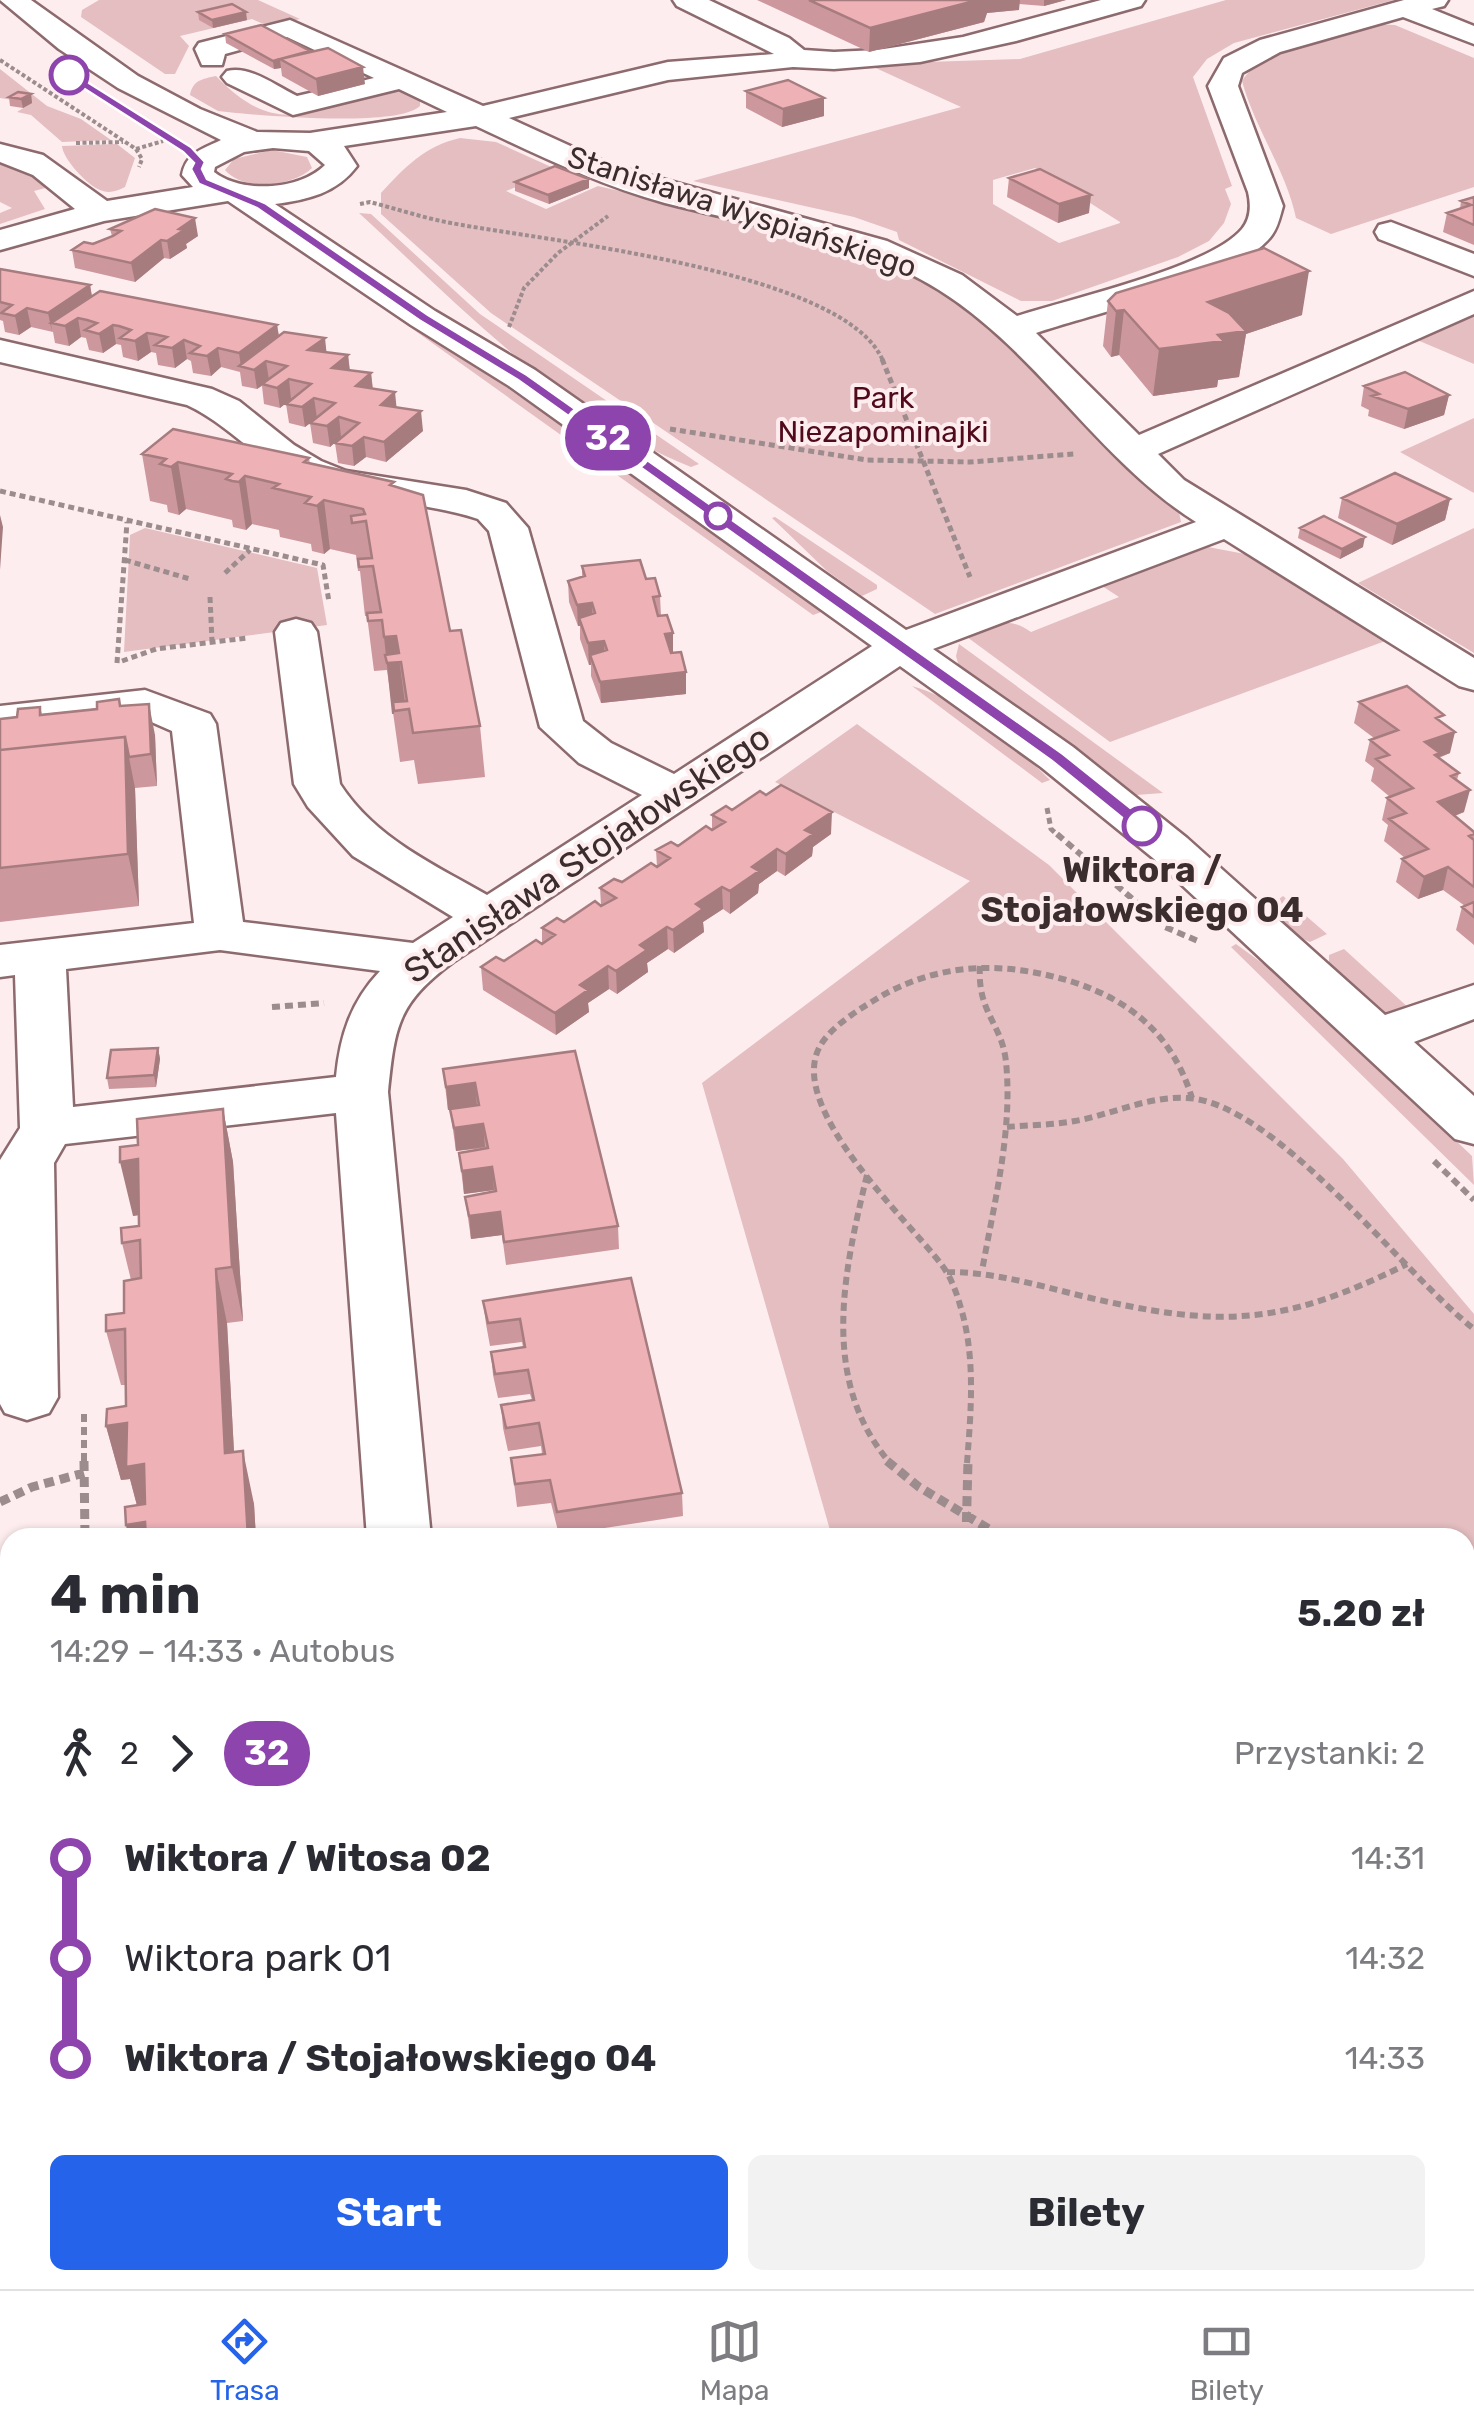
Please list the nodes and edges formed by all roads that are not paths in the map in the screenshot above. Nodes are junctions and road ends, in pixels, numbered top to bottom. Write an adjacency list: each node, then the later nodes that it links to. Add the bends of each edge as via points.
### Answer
1 (14, 0): 5 (street)
2 (687, 0): 9 (street, via 790,50)
3 (1130, 0): 9 (street, via 964,46)
4 (1419, 4): 6 (street); 26 (street, via 1270,46 1228,70 1223,86 1266,206 1259,232 1246,244 1204,267)
5 (46, 10): 12 (street)
6 (1474, 36)
7 (323, 44): 10 (street, via 280,66); 10 (street, via 290,28 209,48); 11 (street, Stanisława Wyspiańskiego)
8 (7, 49): 17 (street, via 187,150)
9 (791, 58): 13 (street, via 668,71)
10 (222, 68): 11 (street, via 284,103 305,106); 12 (street, via 187,74)
11 (402, 80): 13 (street, Stanisława Wyspiańskiego)
12 (158, 99): 14 (street)
13 (480, 116): 15 (street); 18 (street); 26 (street, Stanisława Wyspiańskiego, via 638,186 874,248 950,282)
14 (254, 140): 15 (street); 17 (street, via 220,149)
15 (309, 142): 18 (street, via 334,152)
16 (18, 147): 20 (street)
17 (198, 166): 19 (street, via 203,181); 20 (street)
18 (343, 189): 19 (street)
19 (231, 192): 20 (street); 28 (street)
20 (100, 212): 22 (street)
21 (1391, 232): 24 (street)
22 (0, 240)
23 (373, 245): 28 (street)
24 (1474, 266)
25 (1474, 301): 29 (street, via 1191,427)
26 (1012, 329): 29 (street, Stanisława Wyspiańskiego)
27 (0, 351): 35 (street, via 213,402 280,453 338,481 492,511 508,528 562,727)
28 (522, 378): 32 (street)
29 (1128, 448): 30 (street, Stanisława Wyspiańskiego)
30 (1224, 525): 32 (street, Stanisława Stojałowskiego); 33 (street, Stanisława Wyspiańskiego)
31 (296, 632): 36 (street, via 317,784 326,803 368,845)
32 (900, 647): 35 (street, Stanisława Stojałowskiego); 41 (street, via 1057,757 1170,848)
33 (1474, 677)
34 (0, 719): 37 (street, via 145,703 194,724)
35 (673, 792): 36 (street, Stanisława Stojałowskiego)
36 (488, 916): 39 (street, Stanisława Stojałowskiego)
37 (220, 935): 38 (street); 39 (street)
38 (20, 959): 44 (street)
39 (422, 960): 42 (street, Stanisława Stojałowskiego, via 390,988 368,1030)
40 (1474, 1001): 41 (street)
41 (1377, 1037): 43 (street)
42 (361, 1092): 44 (street); 46 (street, Stanisława Stojałowskiego)
43 (1474, 1126)
44 (47, 1128): 45 (street, via 26,1163)
45 (28, 1397)
46 (398, 1528)

